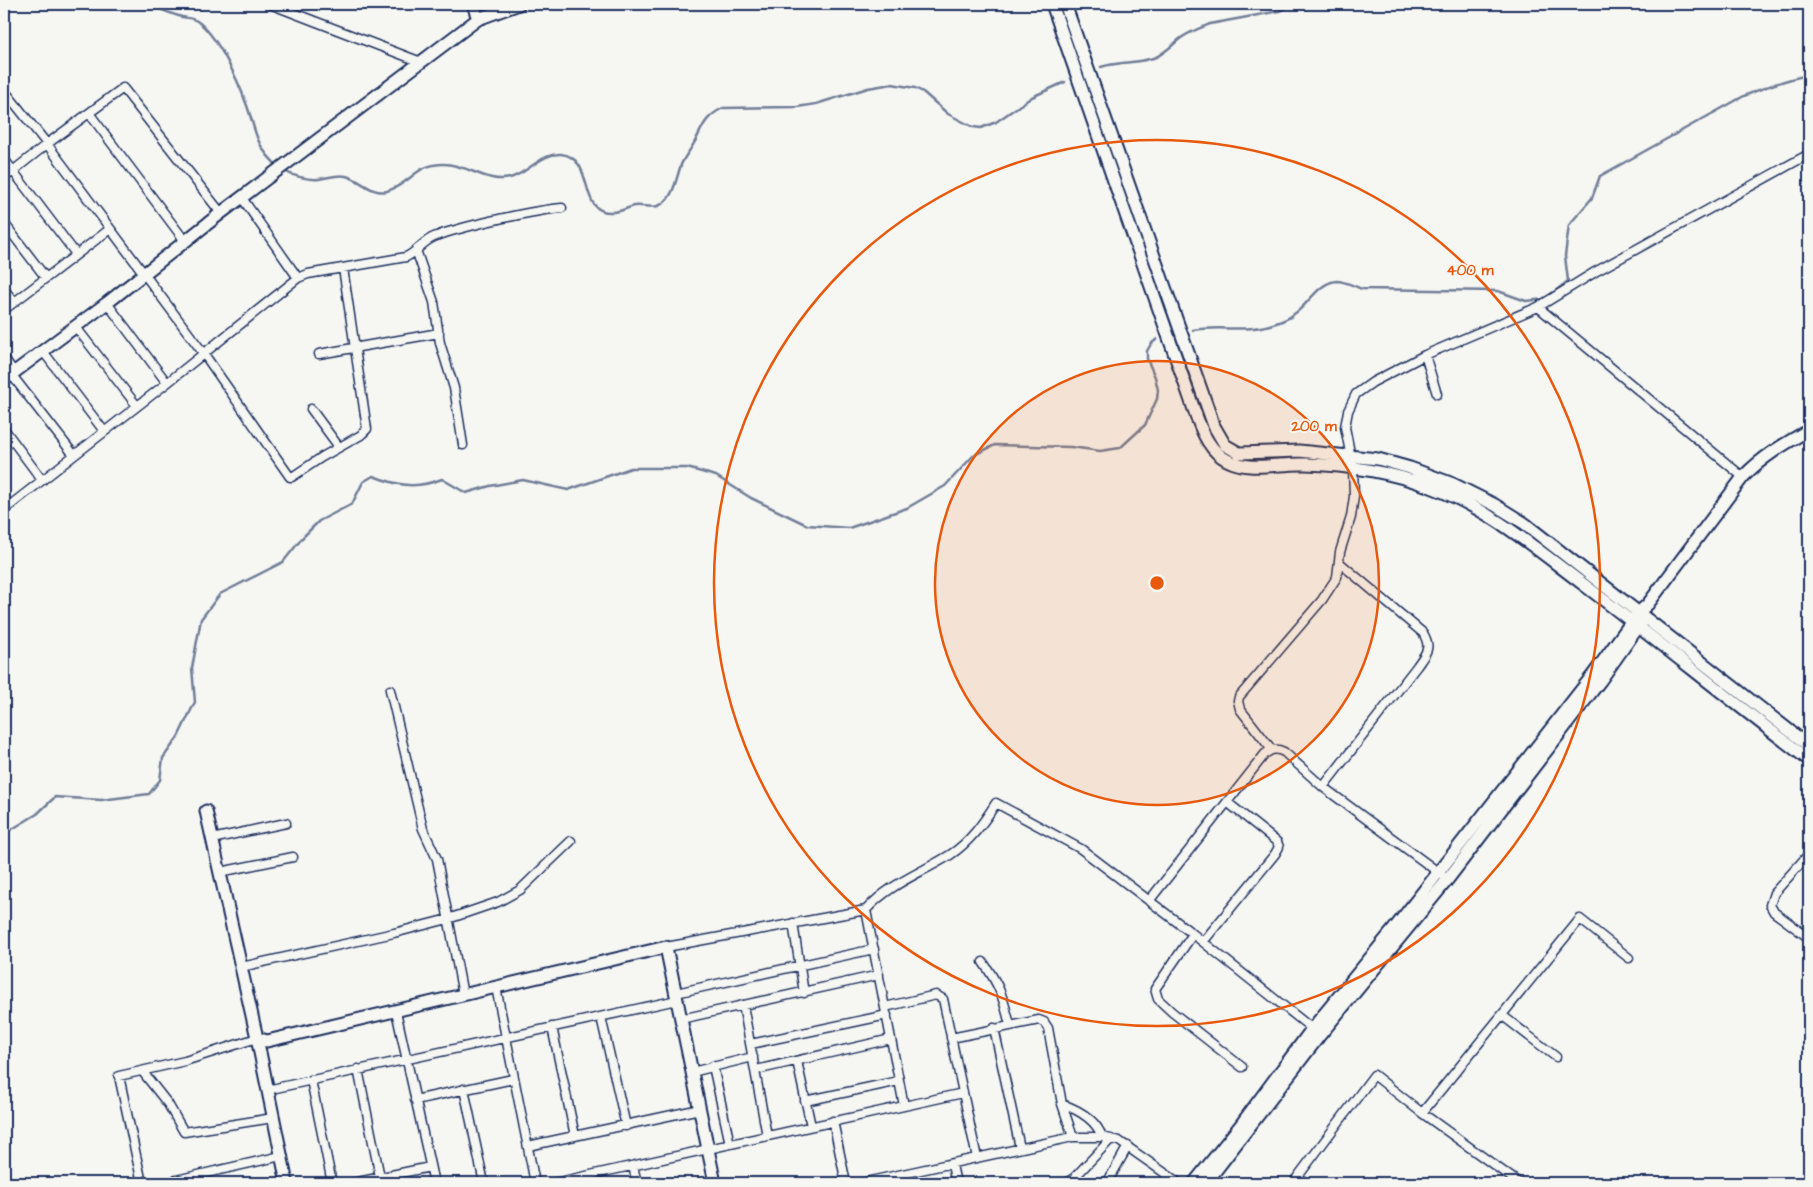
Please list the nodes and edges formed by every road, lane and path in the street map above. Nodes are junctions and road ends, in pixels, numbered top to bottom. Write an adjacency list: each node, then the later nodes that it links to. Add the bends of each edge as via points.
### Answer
1 (270, 4): 7 (street)
2 (473, 4): 6 (street)
3 (519, 4): 6 (street)
4 (1052, 4): 11 (street)
5 (1066, 4): 11 (street)
6 (478, 19): 7 (street)
7 (421, 62): 16 (street)
8 (4, 90): 10 (street)
9 (89, 113): 10 (street); 18 (street, via 123,88); 21 (street)
10 (47, 144): 14 (street); 20 (street)
11 (1110, 149): 52 (street, via 1220,439 1239,452 1299,451); 53 (street, via 1197,418 1215,452 1236,464 1249,466 1305,464)
12 (1809, 154): 31 (street)
13 (4, 159): 14 (street)
14 (13, 171): 15 (street); 23 (street)
15 (4, 178)
16 (242, 198): 18 (street); 27 (street)
17 (562, 208): 22 (street, via 538,210 471,226 434,237)
18 (221, 213): 21 (street)
19 (4, 223): 26 (street)
20 (110, 229): 23 (street); 25 (street)
21 (185, 241): 25 (street)
22 (416, 250): 24 (street, via 406,257); 34 (street, via 434,302)
23 (76, 254): 26 (street)
24 (344, 268): 27 (street); 35 (street)
25 (144, 274): 30 (street); 37 (street)
26 (46, 278): 29 (street)
27 (298, 278): 37 (street)
28 (4, 289): 29 (street)
29 (14, 302): 32 (street)
30 (107, 302): 33 (street); 42 (street)
31 (1538, 307): 39 (street); 54 (street)
32 (4, 310)
33 (75, 326): 36 (street); 44 (street)
34 (439, 333): 35 (street); 49 (street, via 454,388)
35 (356, 348): 38 (street); 50 (street, via 368,430)
36 (42, 350): 41 (street); 48 (street)
37 (204, 354): 42 (street); 50 (street, via 290,477)
38 (319, 354)
39 (1426, 355): 43 (street); 52 (street, via 1356,394 1345,427)
40 (4, 358): 41 (street)
41 (10, 375): 51 (street)
42 (167, 383): 44 (street)
43 (1437, 394)
44 (137, 406): 48 (street)
45 (311, 408): 50 (street)
46 (4, 429): 55 (street)
47 (1809, 430): 54 (street, via 1772,452)
48 (104, 431): 51 (street)
49 (463, 445)
50 (339, 447)
51 (74, 455): 55 (street)
52 (1350, 456): 53 (street); 59 (street, via 1378,459 1410,468 1495,505 1524,523)
53 (1353, 468): 58 (street, via 1354,496); 59 (street, via 1424,485 1482,512)
54 (1743, 478): 59 (street)
55 (42, 480): 57 (street)
56 (4, 497): 57 (street)
57 (7, 507)
58 (1340, 563): 62 (street, via 1337,577 1322,600 1239,697 1240,709); 64 (street, via 1423,633 1428,649)
59 (1638, 619): 61 (street); 63 (street); 73 (street)
60 (390, 690): 76 (street, via 423,829 437,859)
61 (1809, 746)
62 (1272, 750): 64 (street, via 1284,752); 65 (street, via 1265,754)
63 (1809, 760)
64 (1323, 787): 73 (street)
65 (1227, 802): 74 (street); 80 (street, via 1277,842 1278,847)
66 (206, 811): 68 (street)
67 (286, 823): 68 (street)
68 (212, 839): 72 (street)
69 (571, 841): 76 (street, via 520,890 498,902)
70 (1809, 854): 79 (street, via 1774,893 1770,905 1774,912)
71 (293, 857): 72 (street)
72 (220, 872): 86 (street)
73 (1443, 875): 101 (street)
74 (1149, 900): 75 (street, via 1081,849 996,803 982,825 951,854 906,878); 78 (street)
75 (866, 910): 77 (street); 82 (street)
76 (448, 919): 86 (street); 90 (street)
77 (793, 923): 81 (street); 85 (street)
78 (1192, 934): 80 (street); 112 (street, via 1155,989 1156,994 1172,1012)
79 (1809, 938)
80 (1203, 942): 101 (street)
81 (666, 947): 88 (street); 91 (street)
82 (874, 949): 85 (street); 87 (street)
83 (1629, 958): 96 (street, via 1580,919)
84 (983, 962): 98 (street, via 1002,993)
85 (800, 965): 89 (street); 91 (street)
86 (241, 968): 103 (street)
87 (879, 975): 89 (street); 94 (street)
88 (496, 987): 90 (street); 102 (street)
89 (804, 993): 92 (street)
90 (463, 995): 93 (street)
91 (676, 997): 95 (street); 97 (street)
92 (743, 1005): 97 (street); 106 (street)
93 (396, 1011): 103 (street, via 267,1041); 109 (street)
94 (886, 1011): 104 (street, via 941,996); 105 (street); 106 (street)
95 (600, 1016): 99 (street); 131 (street)
96 (1503, 1016): 107 (street); 128 (street)
97 (681, 1019): 116 (street)
98 (1010, 1025): 100 (street); 125 (street, via 1039,1020 1046,1024)
99 (552, 1027): 102 (street); 134 (street)
100 (994, 1028): 104 (street); 142 (street)
101 (1316, 1032): 133 (street)
102 (505, 1037): 109 (street); 117 (street)
103 (257, 1038): 115 (street); 121 (street)
104 (951, 1038): 122 (street)
105 (891, 1039): 110 (street); 119 (street)
106 (751, 1044): 108 (street)
107 (1556, 1057)
108 (753, 1058): 111 (street); 114 (street)
109 (406, 1059): 113 (street); 123 (street)
110 (797, 1062): 114 (street); 124 (street)
111 (713, 1066): 116 (street); 139 (street)
112 (1242, 1067)
113 (358, 1069): 118 (street); 150 (street)
114 (756, 1070): 135 (street)
115 (142, 1071): 129 (street, via 168,1104 184,1132); 151 (street, via 119,1076)
116 (692, 1072): 127 (street)
117 (513, 1079): 120 (street); 140 (street)
118 (311, 1080): 121 (street); 154 (street)
119 (900, 1081): 124 (street); 126 (street)
120 (464, 1088): 123 (street); 157 (street)
121 (268, 1090): 129 (street)
122 (963, 1093): 126 (street); 145 (street)
123 (416, 1100): 148 (street)
124 (806, 1101): 132 (street)
125 (1062, 1104): 136 (street); 137 (street, via 1085,1115)
126 (904, 1106): 130 (street)
127 (700, 1109): 131 (street); 143 (street)
128 (1422, 1113): 171 (street, via 1374,1075); 172 (street)
129 (273, 1118): 144 (street)
130 (833, 1122): 132 (street); 162 (street)
131 (626, 1126): 134 (street)
132 (811, 1126): 135 (street)
133 (1243, 1128): 169 (street); 170 (street)
134 (575, 1136): 140 (street)
135 (767, 1136): 139 (street)
136 (1073, 1137): 137 (street); 142 (street)
137 (1102, 1137): 138 (street)
138 (1111, 1139): 141 (street); 166 (street)
139 (730, 1144): 143 (street)
140 (528, 1146): 158 (street)
141 (1128, 1146): 167 (street); 168 (street)
142 (1020, 1148): 145 (street)
143 (708, 1149): 147 (street); 161 (street)
144 (281, 1156): 152 (street); 153 (street)
145 (977, 1158): 146 (street)
146 (952, 1165): 149 (street); 165 (street)
147 (633, 1166): 159 (street); 160 (street)
148 (430, 1167): 150 (street); 156 (street)
149 (908, 1174): 163 (street); 164 (street)
150 (380, 1177): 155 (street)
151 (142, 1183)
152 (163, 1183)
153 (287, 1183)
154 (332, 1183)
155 (353, 1183)
156 (434, 1183)
157 (484, 1183)
158 (534, 1183)
159 (554, 1183)
160 (637, 1183)
161 (715, 1183)
162 (846, 1183)
163 (866, 1183)
164 (910, 1183)
165 (956, 1183)
166 (1066, 1183)
167 (1107, 1183)
168 (1179, 1183)
169 (1194, 1183)
170 (1206, 1183)
171 (1293, 1183)
172 (1519, 1183)

